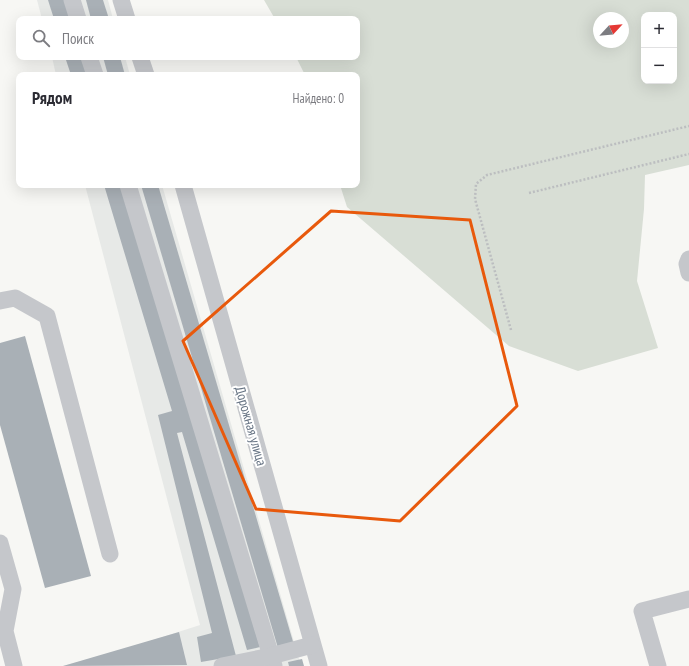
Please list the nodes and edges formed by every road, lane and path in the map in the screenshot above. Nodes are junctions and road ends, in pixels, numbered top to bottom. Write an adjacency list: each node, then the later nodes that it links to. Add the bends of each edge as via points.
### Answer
1 (72, 0): 3 (street)
2 (121, 0): 4 (street)
3 (77, 16)
4 (126, 16)
5 (90, 60): 7 (street)
6 (141, 60): 8 (street)
7 (94, 72)
8 (145, 72)
9 (689, 126): 17 (path, via 487,175 476,184 475,199)
10 (689, 154): 13 (path)
11 (129, 188): 22 (street)
12 (184, 188): 21 (street, Дорожная улица)
13 (529, 193)
14 (689, 259): 15 (street, via 686,264)
15 (689, 273)
16 (0, 301): 19 (street, via 15,298 47,316)
17 (511, 330)
18 (0, 542): 23 (street, via 13,589 5,630)
19 (110, 554)
20 (689, 599): 26 (street, via 642,612)
21 (312, 645): 22 (street); 25 (street, Дорожная улица)
22 (273, 661): 24 (street)
23 (14, 666)
24 (222, 666)
25 (319, 666)
26 (658, 666)

